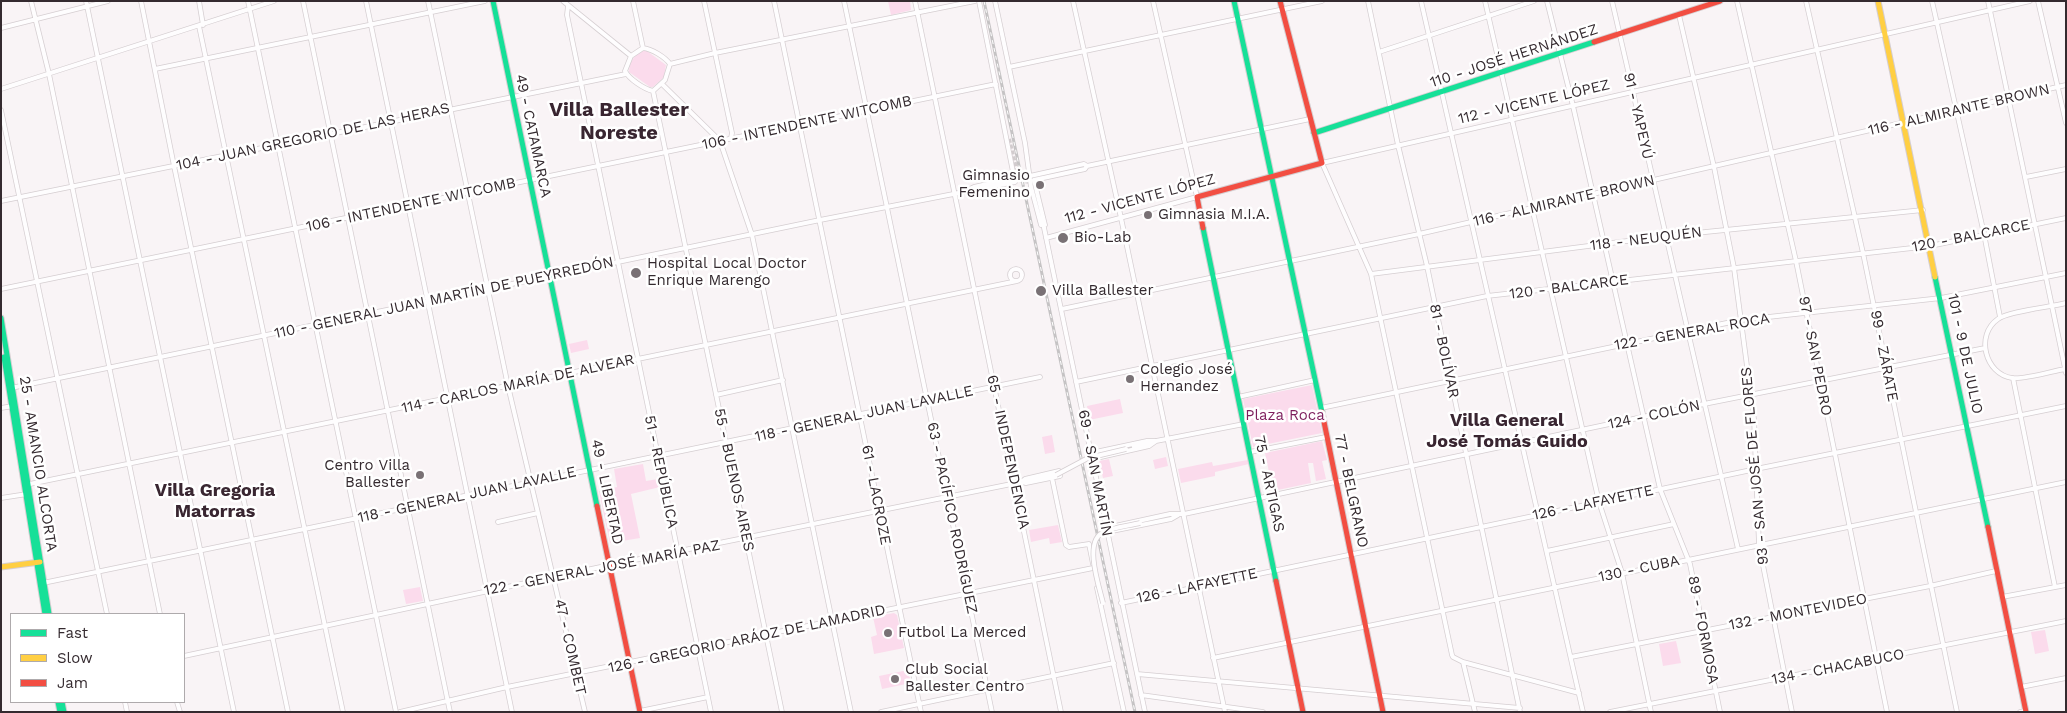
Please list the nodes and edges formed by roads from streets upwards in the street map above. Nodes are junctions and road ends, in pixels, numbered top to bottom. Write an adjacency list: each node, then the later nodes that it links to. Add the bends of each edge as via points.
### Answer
1 (31, 1): 52 (street)
2 (86, 1): 43 (street)
3 (108, 1): 43 (street)
4 (142, 1): 64 (street)
5 (199, 1): 55 (street)
6 (248, 1): 44 (street)
7 (274, 1): 44 (street)
8 (302, 1): 61 (street)
9 (366, 1): 54 (street)
10 (428, 1): 47 (street, 47 - COMBET)
11 (485, 1): 47 (street)
12 (492, 1): 93 (street, 49 - CATAMARCA)
13 (563, 1): 42 (street)
14 (634, 1): 66 (street)
15 (704, 1): 70 (street)
16 (774, 1): 63 (street, 61 - LACROZE)
17 (844, 1): 56 (street, 63 - PACÍFICO RODRÍGUEZ)
18 (915, 1): 48 (street, 65 - INDEPENDENCIA)
19 (975, 1): 48 (street)
20 (979, 1): 85 (street)
21 (995, 1): 77 (street, 69 - SAN MARTÍN)
22 (1073, 1): 68 (street)
23 (1153, 1): 60 (street, 75 - ARTIGAS)
24 (1234, 1): 51 (street, 77 - BELGRANO)
25 (1280, 1): 45 (street)
26 (1322, 1): 45 (street)
27 (1368, 1): 69 (street, 81 - BOLÍVAR)
28 (1421, 1): 62 (street)
29 (1485, 1): 50 (street)
30 (1534, 1): 50 (street)
31 (1547, 1): 71 (street, 89 - FORMOSA)
32 (1612, 1): 58 (street, 91 - YAPEYÚ)
33 (1720, 1): 41 (street, 110 - JOSÉ HERNÁNDEZ)
34 (1737, 1): 76 (street, 97 - SAN PEDRO)
35 (1806, 1): 67 (street, 99 - ZÁRATE)
36 (1878, 1): 59 (street, 101 - 9 DE JULIO)
37 (1932, 1): 53 (street)
38 (1988, 1): 46 (street)
39 (2030, 1): 46 (street, 112 - VICENTE LÓPEZ)
40 (2038, 1): 87 (street)
41 (1709, 3): 49 (street, 110 - JOSÉ HERNÁNDEZ)
42 (568, 6): 72 (street); 83 (street, 51 - REPÚBLICA)
43 (87, 7): 52 (street); 73 (street)
44 (250, 9): 55 (street); 65 (street)
45 (1282, 9): 51 (street); 102 (street)
46 (1990, 10): 53 (street, 112 - VICENTE LÓPEZ); 94 (street)
47 (431, 12): 54 (street); 96 (street, 47 - COMBET)
48 (917, 12): 56 (street); 92 (street, 65 - INDEPENDENCIA)
49 (1679, 15): 58 (street, 110 - JOSÉ HERNÁNDEZ); 82 (street, 93 - SAN JOSÉ DE FLORES)
50 (1488, 16): 62 (street); 81 (street)
51 (1238, 19): 60 (street); 108 (street, 77 - BELGRANO)
52 (36, 20): 57 (street); 79 (street)
53 (1937, 22): 59 (street, 112 - VICENTE LÓPEZ); 101 (street)
54 (371, 24): 61 (street); 104 (street)
55 (201, 25): 64 (street); 74 (street)
56 (850, 26): 63 (street); 99 (street, 63 - PACÍFICO RODRÍGUEZ)
57 (1, 28)
58 (1620, 34): 71 (street, 110 - JOSÉ HERNÁNDEZ); 90 (street, 91 - YAPEYÚ)
59 (1885, 34): 67 (street, 112 - VICENTE LÓPEZ); 105 (street, 101 - 9 DE JULIO)
60 (1160, 35): 68 (street); 117 (street, 75 - ARTIGAS)
61 (310, 36): 65 (street); 110 (street)
62 (1428, 36): 69 (street); 91 (street)
63 (782, 40): 70 (street); 107 (street, 61 - LACROZE)
64 (149, 42): 73 (street); 78 (street)
65 (258, 48): 74 (street); 116 (street)
66 (643, 48): 72 (street); 75 (street, via 648,48)
67 (1816, 49): 76 (street, 112 - VICENTE LÓPEZ); 114 (street, 99 - ZÁRATE)
68 (1084, 52): 77 (street); 122 (street)
69 (1379, 52): 97 (street, 81 - BOLÍVAR)
70 (715, 53): 75 (street); 112 (street)
71 (1560, 54): 81 (street, 110 - JOSÉ HERNÁNDEZ); 95 (street, 89 - FORMOSA)
72 (631, 56): 80 (street)
73 (99, 59): 79 (street); 129 (street)
74 (207, 59): 78 (street); 121 (street)
75 (670, 64): 84 (street)
76 (1750, 64): 82 (street, 112 - VICENTE LÓPEZ); 120 (street, 97 - SAN PEDRO)
77 (1009, 67): 130 (street, 69 - SAN MARTÍN)
78 (155, 70): 124 (street)
79 (48, 74): 88 (street); 135 (street)
80 (626, 74): 83 (street, 104 - JUAN GREGORIO DE LAS HERAS); 89 (street)
81 (1501, 74): 91 (street, 110 - JOSÉ HERNÁNDEZ); 103 (street)
82 (1694, 78): 90 (street, 112 - VICENTE LÓPEZ); 127 (street, 93 - SAN JOSÉ DE FLORES)
83 (581, 83): 93 (street, 104 - JUAN GREGORIO DE LAS HERAS); 125 (street, 51 - REPÚBLICA)
84 (662, 84): 89 (street); 115 (street)
85 (996, 84): 92 (street, 106 - INTENDENTE WITCOMB); 100 (street)
86 (2066, 85): 87 (street, 116 - ALMIRANTE BROWN)
87 (2058, 87): 94 (street, 116 - ALMIRANTE BROWN); 106 (street)
88 (1, 89)
89 (653, 91): 119 (street, 55 - BUENOS AIRES)
90 (1632, 92): 95 (street, 112 - VICENTE LÓPEZ); 134 (street, 91 - YAPEYÚ)
91 (1441, 93): 97 (street, 110 - JOSÉ HERNÁNDEZ); 111 (street)
92 (934, 96): 99 (street, 106 - INTENDENTE WITCOMB); 137 (street, 65 - INDEPENDENCIA)
93 (512, 97): 96 (street, 104 - JUAN GREGORIO DE LAS HERAS); 133 (street, 49 - CATAMARCA)
94 (2008, 98): 101 (street, 116 - ALMIRANTE BROWN); 132 (street)
95 (1573, 106): 103 (street, 112 - VICENTE LÓPEZ); 138 (street, 89 - FORMOSA)
96 (451, 109): 104 (street, 104 - JUAN GREGORIO DE LAS HERAS); 136 (street, 47 - COMBET)
97 (1391, 109): 109 (street, 110 - JOSÉ HERNÁNDEZ); 118 (street, 81 - BOLÍVAR)
98 (1, 110): 139 (street)
99 (867, 110): 107 (street, 106 - INTENDENTE WITCOMB); 143 (street, 63 - PACÍFICO RODRÍGUEZ)
100 (1002, 111): 113 (street); 137 (street, 110 - GENERAL JUAN MARTÍN DE PUEYRREDÓN, via 1015,180)
101 (1956, 111): 105 (street, 116 - ALMIRANTE BROWN); 158 (street)
102 (1310, 119): 108 (street); 109 (street)
103 (1510, 120): 111 (street, 112 - VICENTE LÓPEZ); 144 (street)
104 (391, 122): 110 (street, 104 - JUAN GREGORIO DE LAS HERAS); 142 (street)
105 (1904, 122): 114 (street, 116 - ALMIRANTE BROWN); 145 (street, 101 - 9 DE JULIO)
106 (2066, 123)
107 (800, 125): 112 (street, 106 - INTENDENTE WITCOMB); 150 (street, 61 - LACROZE)
108 (1262, 129): 117 (street); 131 (street, 77 - BELGRANO)
109 (1314, 133): 123 (street)
110 (329, 134): 116 (street, 104 - JUAN GREGORIO DE LAS HERAS); 146 (street)
111 (1451, 134): 118 (street, 112 - VICENTE LÓPEZ); 152 (street)
112 (731, 138): 115 (street, 106 - INTENDENTE WITCOMB)
113 (1009, 139)
114 (1837, 139): 120 (street, 116 - ALMIRANTE BROWN); 147 (street, 99 - ZÁRATE)
115 (720, 141): 119 (street, 106 - INTENDENTE WITCOMB); 159 (street)
116 (278, 145): 121 (street, 104 - JUAN GREGORIO DE LAS HERAS); 155 (street)
117 (1184, 145): 122 (street); 140 (street, 75 - ARTIGAS)
118 (1398, 145): 123 (street, 112 - VICENTE LÓPEZ); 157 (street, 81 - BOLÍVAR)
119 (665, 152): 125 (street, 106 - INTENDENTE WITCOMB); 166 (street, 55 - BUENOS AIRES)
120 (1772, 153): 127 (street, 116 - ALMIRANTE BROWN); 153 (street, 97 - SAN PEDRO)
121 (226, 155): 124 (street, 104 - JUAN GREGORIO DE LAS HERAS); 162 (street)
122 (1108, 161): 126 (street); 148 (street)
123 (1322, 162): 131 (street, 112 - VICENTE LÓPEZ); 165 (street)
124 (174, 166): 129 (street, 104 - JUAN GREGORIO DE LAS HERAS); 167 (street)
125 (597, 166): 133 (street, 106 - INTENDENTE WITCOMB); 174 (street, 51 - REPÚBLICA)
126 (1088, 166): 130 (street, via 1084,164); 160 (street, 69 - SAN MARTÍN, via 1034,180)
127 (1714, 167): 134 (street, 116 - ALMIRANTE BROWN); 156 (street, 93 - SAN JOSÉ DE FLORES)
128 (2066, 169): 132 (street)
129 (123, 176): 135 (street, 104 - JUAN GREGORIO DE LAS HERAS); 170 (street)
130 (1030, 176): 160 (street, 69 - SAN MARTÍN)
131 (1272, 176): 140 (street, 112 - VICENTE LÓPEZ); 173 (street, 77 - BELGRANO)
132 (2026, 177): 154 (street)
133 (530, 180): 136 (street, 106 - INTENDENTE WITCOMB); 181 (street, 49 - CATAMARCA)
134 (1654, 180): 138 (street, 116 - ALMIRANTE BROWN); 161 (street, 91 - YAPEYÚ)
135 (71, 187): 139 (street, 104 - JUAN GREGORIO DE LAS HERAS); 177 (street)
136 (469, 192): 142 (street, 106 - INTENDENTE WITCOMB); 190 (street, 47 - COMBET)
137 (954, 193): 143 (street, 110 - GENERAL JUAN MARTÍN DE PUEYRREDÓN); 191 (street, 65 - INDEPENDENCIA)
138 (1592, 194): 144 (street, 116 - ALMIRANTE BROWN); 163 (street, 89 - FORMOSA)
139 (20, 197): 141 (street, 104 - JUAN GREGORIO DE LAS HERAS); 185 (street)
140 (1197, 197): 148 (street, 112 - VICENTE LÓPEZ); 183 (street, 75 - ARTIGAS)
141 (1, 201)
142 (408, 205): 146 (street, 106 - INTENDENTE WITCOMB); 195 (street)
143 (887, 206): 150 (street, 110 - GENERAL JUAN MARTÍN DE PUEYRREDÓN); 196 (street, 63 - PACÍFICO RODRÍGUEZ)
144 (1532, 209): 152 (street, 116 - ALMIRANTE BROWN); 168 (street)
145 (1922, 210): 147 (street, 118 - NEUQUÉN); 164 (street, 101 - 9 DE JULIO)
146 (347, 217): 155 (street, 106 - INTENDENTE WITCOMB); 203 (street)
147 (1855, 217): 153 (street, 118 - NEUQUÉN); 169 (street, 99 - ZÁRATE)
148 (1121, 218): 160 (street, 112 - VICENTE LÓPEZ); 192 (street)
149 (2066, 218): 154 (street, 120 - BALCARCE)
150 (820, 220): 159 (street, 110 - GENERAL JUAN MARTÍN DE PUEYRREDÓN); 204 (street, 61 - LACROZE)
151 (1042, 222): 160 (street, 69 - SAN MARTÍN)
152 (1471, 222): 157 (street, 116 - ALMIRANTE BROWN); 171 (street)
153 (1787, 223): 156 (street, 118 - NEUQUÉN); 172 (street, 97 - SAN PEDRO)
154 (2035, 224): 158 (street, 120 - BALCARCE); 182 (street)
155 (296, 229): 162 (street, 106 - INTENDENTE WITCOMB); 209 (street)
156 (1728, 229): 161 (street, 118 - NEUQUÉN); 176 (street, 93 - SAN JOSÉ DE FLORES)
157 (1419, 234): 165 (street, 116 - ALMIRANTE BROWN); 175 (street, 81 - BOLÍVAR)
158 (1984, 234): 164 (street, 120 - BALCARCE); 187 (street)
159 (752, 235): 166 (street, 110 - GENERAL JUAN MARTÍN DE PUEYRREDÓN); 210 (street)
160 (1046, 236): 201 (street, 69 - SAN MARTÍN)
161 (1666, 236): 163 (street, 118 - NEUQUÉN); 180 (street, 91 - YAPEYÚ)
162 (244, 238): 167 (street, 106 - INTENDENTE WITCOMB); 213 (street)
163 (1604, 244): 168 (street, 118 - NEUQUÉN); 186 (street, 89 - FORMOSA)
164 (1930, 246): 169 (street, 120 - BALCARCE); 194 (street, 101 - 9 DE JULIO)
165 (1360, 247): 173 (street, 116 - ALMIRANTE BROWN); 179 (street)
166 (685, 249): 174 (street, 110 - GENERAL JUAN MARTÍN DE PUEYRREDÓN); 216 (street, 55 - BUENOS AIRES)
167 (192, 250): 170 (street, 106 - INTENDENTE WITCOMB); 217 (street)
168 (1541, 252): 171 (street, 118 - NEUQUÉN); 189 (street)
169 (1863, 253): 172 (street, 120 - BALCARCE); 198 (street, 99 - ZÁRATE)
170 (140, 260): 177 (street, 106 - INTENDENTE WITCOMB); 221 (street)
171 (1479, 260): 175 (street, 118 - NEUQUÉN); 193 (street)
172 (1796, 261): 176 (street, 120 - BALCARCE); 202 (street, 97 - SAN PEDRO)
173 (1290, 262): 183 (street, 116 - ALMIRANTE BROWN); 212 (street, 77 - BELGRANO)
174 (618, 263): 181 (street, 110 - GENERAL JUAN MARTÍN DE PUEYRREDÓN); 223 (street, 51 - REPÚBLICA)
175 (1427, 266): 179 (street, 118 - NEUQUÉN); 200 (street, 81 - BOLÍVAR)
176 (1734, 268): 180 (street, 120 - BALCARCE); 208 (street, 93 - SAN JOSÉ DE FLORES)
177 (89, 272): 185 (street, 106 - INTENDENTE WITCOMB); 225 (street)
178 (2066, 273): 182 (street, 122 - GENERAL ROCA)
179 (1371, 274): 207 (street)
180 (1675, 275): 186 (street, 120 - BALCARCE); 211 (street, 91 - YAPEYÚ)
181 (550, 276): 190 (street, 110 - GENERAL JUAN MARTÍN DE PUEYRREDÓN); 229 (street, 49 - LIBERTAD)
182 (2046, 276): 187 (street, 122 - GENERAL ROCA); 199 (street)
183 (1213, 278): 192 (street, 116 - ALMIRANTE BROWN); 219 (street, 75 - ARTIGAS)
184 (1011, 280): 184 (street, 114 - CARLOS MARÍA DE ALVEAR, via 1017,281 1023,276 1020,269 1012,270); 191 (street, 114 - CARLOS MARÍA DE ALVEAR)
185 (38, 282): 188 (street, 106 - INTENDENTE WITCOMB); 232 (street)
186 (1612, 282): 189 (street, 120 - BALCARCE); 215 (street, 89 - FORMOSA)
187 (1994, 287): 194 (street, 122 - GENERAL ROCA); 206 (street)
188 (1, 289)
189 (1550, 289): 193 (street, 120 - BALCARCE); 222 (street)
190 (488, 290): 195 (street, 110 - GENERAL JUAN MARTÍN DE PUEYRREDÓN); 238 (street, 47 - COMBET)
191 (974, 290): 196 (street, 114 - CARLOS MARÍA DE ALVEAR); 239 (street, 65 - INDEPENDENCIA)
192 (1136, 293): 201 (street, 116 - ALMIRANTE BROWN); 224 (street)
193 (1487, 296): 200 (street, 120 - BALCARCE); 227 (street)
194 (1941, 298): 198 (street, 122 - GENERAL ROCA); 220 (street, 101 - 9 DE JULIO)
195 (428, 302): 203 (street, 110 - GENERAL JUAN MARTÍN DE PUEYRREDÓN); 245 (street)
196 (907, 303): 204 (street, 114 - CARLOS MARÍA DE ALVEAR); 246 (street, 63 - PACÍFICO RODRÍGUEZ)
197 (2066, 304): 199 (street)
198 (1874, 306): 202 (street, 122 - GENERAL ROCA); 226 (street, 99 - ZÁRATE)
199 (2053, 306): 206 (street); 228 (street)
200 (1435, 307): 207 (street, 120 - BALCARCE); 235 (street, 81 - BOLÍVAR)
201 (1062, 309): 237 (street, 69 - SAN MARTÍN)
202 (1806, 313): 208 (street, 122 - GENERAL ROCA); 236 (street, 97 - SAN PEDRO)
203 (367, 314): 209 (street, 110 - GENERAL JUAN MARTÍN DE PUEYRREDÓN); 252 (street)
204 (840, 317): 210 (street, 114 - CARLOS MARÍA DE ALVEAR); 253 (street, 61 - LACROZE)
205 (1, 318): 214 (street)
206 (2000, 318): 218 (street, via 1989,330)
207 (1381, 319): 212 (street, 120 - BALCARCE); 241 (street)
208 (1741, 320): 211 (street, 122 - GENERAL ROCA); 243 (street, 93 - SAN JOSÉ DE FLORES)
209 (316, 325): 213 (street, 110 - GENERAL JUAN MARTÍN DE PUEYRREDÓN); 256 (street)
210 (773, 331): 216 (street, 114 - CARLOS MARÍA DE ALVEAR); 233 (street)
211 (1688, 331): 215 (street, 122 - GENERAL ROCA); 247 (street, 91 - YAPEYÚ)
212 (1305, 334): 219 (street, 120 - BALCARCE); 234 (street, 77 - BELGRANO)
213 (264, 335): 217 (street, 110 - GENERAL JUAN MARTÍN DE PUEYRREDÓN); 261 (street)
214 (2, 339): 240 (street)
215 (1626, 344): 222 (street, 122 - GENERAL ROCA); 255 (street, 89 - FORMOSA)
216 (705, 345): 223 (street, 114 - CARLOS MARÍA DE ALVEAR); 242 (street, 55 - BUENOS AIRES)
217 (213, 346): 221 (street, 110 - GENERAL JUAN MARTÍN DE PUEYRREDÓN); 267 (street)
218 (1984, 348): 220 (street, 124 - COLÓN); 231 (street, via 1995,369)
219 (1228, 350): 224 (street, 120 - BALCARCE); 244 (street, 75 - ARTIGAS)
220 (1952, 354): 226 (street, 124 - COLÓN); 258 (street, 101 - 9 DE JULIO)
221 (161, 357): 225 (street, 110 - GENERAL JUAN MARTÍN DE PUEYRREDÓN); 271 (street)
222 (1566, 357): 227 (street, 122 - GENERAL ROCA); 260 (street)
223 (638, 359): 229 (street, 114 - CARLOS MARÍA DE ALVEAR); 274 (street, 51 - REPÚBLICA)
224 (1152, 366): 237 (street, 120 - BALCARCE); 263 (street)
225 (109, 367): 232 (street, 110 - GENERAL JUAN MARTÍN DE PUEYRREDÓN); 276 (street)
226 (1886, 368): 236 (street, 124 - COLÓN); 264 (street, 99 - ZÁRATE)
227 (1504, 369): 235 (street, 122 - GENERAL ROCA); 268 (street)
228 (2066, 370): 231 (street)
229 (570, 373): 238 (street, 114 - CARLOS MARÍA DE ALVEAR); 279 (street, 49 - LIBERTAD)
230 (1040, 377): 239 (street, 118 - GENERAL JUAN LAVALLE)
231 (2013, 378): 254 (street)
232 (58, 379): 240 (street, 110 - GENERAL JUAN MARTÍN DE PUEYRREDÓN); 280 (street)
233 (783, 380): 242 (street); 259 (street)
234 (1315, 380): 244 (street); 251 (street, 77 - BELGRANO)
235 (1450, 380): 241 (street, 122 - GENERAL ROCA); 272 (street, 81 - BOLÍVAR)
236 (1819, 381): 243 (street, 124 - COLÓN); 273 (street, 97 - SAN PEDRO)
237 (1076, 382): 270 (street, 69 - SAN MARTÍN)
238 (508, 386): 245 (street, 114 - CARLOS MARÍA DE ALVEAR); 283 (street, 47 - COMBET)
239 (994, 386): 246 (street, 118 - GENERAL JUAN LAVALLE); 284 (street, 65 - INDEPENDENCIA)
240 (10, 388): 248 (street)
241 (1396, 392): 251 (street, 122 - GENERAL ROCA); 277 (street)
242 (716, 395): 266 (street, 55 - BUENOS AIRES)
243 (1750, 395): 247 (street, 124 - COLÓN); 278 (street, 93 - SAN JOSÉ DE FLORES)
244 (1238, 397): 257 (street, 75 - ARTIGAS)
245 (448, 399): 252 (street, 114 - CARLOS MARÍA DE ALVEAR); 291 (street)
246 (928, 400): 253 (street, 118 - GENERAL JUAN LAVALLE); 292 (street, 63 - PACÍFICO RODRÍGUEZ)
247 (1704, 404): 255 (street, 124 - COLÓN); 282 (street, 91 - YAPEYÚ)
248 (13, 406): 250 (street); 287 (street)
249 (2066, 406): 254 (street, 126 - LAFAYETTE)
250 (1, 408)
251 (1321, 408): 262 (street, 77 - BELGRANO)
252 (387, 411): 256 (street, 114 - CARLOS MARÍA DE ALVEAR); 297 (street)
253 (860, 414): 259 (street, 118 - GENERAL JUAN LAVALLE); 298 (street, 61 - LACROZE)
254 (2020, 416): 258 (street, 126 - LAFAYETTE); 288 (street)
255 (1643, 417): 260 (street, 124 - COLÓN); 289 (street, 89 - FORMOSA)
256 (336, 421): 261 (street, 114 - CARLOS MARÍA DE ALVEAR); 304 (street)
257 (1244, 424): 263 (street); 269 (street, 75 - ARTIGAS)
258 (1967, 427): 264 (street, 126 - LAFAYETTE); 295 (street, 101 - 9 DE JULIO)
259 (793, 428): 266 (street, 118 - GENERAL JUAN LAVALLE); 307 (street)
260 (1582, 430): 268 (street, 124 - COLÓN); 296 (street)
261 (284, 432): 267 (street, 114 - CARLOS MARÍA DE ALVEAR); 310 (street)
262 (1326, 437): 269 (street); 285 (street, 77 - BELGRANO)
263 (1167, 439): 265 (street); 301 (street)
264 (1900, 440): 273 (street, 126 - LAFAYETTE); 299 (street, 99 - ZÁRATE)
265 (1156, 441): 270 (street); 275 (street, via 1149,446); 281 (street, 122 - GENERAL JOSÉ MARÍA PAZ, bridge, via 1088,458)
266 (726, 442): 274 (street, 118 - GENERAL JUAN LAVALLE); 314 (street, 55 - BUENOS AIRES)
267 (231, 443): 271 (street, 114 - CARLOS MARÍA DE ALVEAR); 315 (street)
268 (1521, 443): 272 (street, 124 - COLÓN); 303 (street)
269 (1250, 452): 293 (street, 75 - ARTIGAS)
270 (1091, 453): 275 (street, 69 - SAN MARTÍN)
271 (181, 454): 276 (street, 114 - CARLOS MARÍA DE ALVEAR); 318 (street)
272 (1466, 454): 277 (street, 124 - COLÓN); 309 (street, 81 - BOLÍVAR)
273 (1835, 454): 278 (street, 126 - LAFAYETTE); 308 (street, 97 - SAN PEDRO)
274 (658, 456): 279 (street, 118 - GENERAL JUAN LAVALLE); 320 (street, 51 - REPÚBLICA)
275 (1092, 459): 311 (street, 69 - SAN MARTÍN)
276 (128, 464): 280 (street, 114 - CARLOS MARÍA DE ALVEAR); 323 (street)
277 (1412, 466): 285 (street, 124 - COLÓN); 312 (street)
278 (1756, 469): 282 (street, 126 - LAFAYETTE); 316 (street, 93 - SAN JOSÉ DE FLORES)
279 (590, 470): 283 (street, 118 - GENERAL JUAN LAVALLE); 325 (street, 49 - LIBERTAD)
280 (77, 475): 287 (street, 114 - CARLOS MARÍA DE ALVEAR); 329 (street)
281 (1054, 476): 284 (street, 122 - GENERAL JOSÉ MARÍA PAZ); 327 (street, via 1066,545 1089,544)
282 (1721, 477): 289 (street, 126 - LAFAYETTE); 317 (street, 91 - YAPEYÚ)
283 (530, 482): 291 (street, 118 - GENERAL JUAN LAVALLE); 300 (street, 47 - COMBET)
284 (1014, 482): 292 (street, 122 - GENERAL JOSÉ MARÍA PAZ); 333 (street, 65 - INDEPENDENCIA)
285 (1336, 482): 293 (street, 124 - COLÓN); 321 (street, 77 - BELGRANO)
286 (2066, 482): 288 (street, 130 - CUBA)
287 (26, 485): 290 (street)
288 (2034, 488): 295 (street, 130 - CUBA); 339 (street)
289 (1660, 489): 296 (street, 126 - LAFAYETTE); 306 (street, 89 - FORMOSA)
290 (28, 493): 294 (street); 324 (street)
291 (468, 495): 297 (street, 118 - GENERAL JUAN LAVALLE); 340 (street)
292 (947, 497): 298 (street, 122 - GENERAL JOSÉ MARÍA PAZ); 341 (street, 63 - PACÍFICO RODRÍGUEZ)
293 (1259, 497): 301 (street, 124 - COLÓN); 328 (street, 75 - ARTIGAS)
294 (1, 498)
295 (1982, 499): 299 (street, 130 - CUBA); 330 (street, 101 - 9 DE JULIO)
296 (1599, 502): 303 (street, 126 - LAFAYETTE); 313 (street)
297 (408, 508): 304 (street, 118 - GENERAL JUAN LAVALLE); 346 (street)
298 (880, 510): 307 (street, 122 - GENERAL JOSÉ MARÍA PAZ); 347 (street, 61 - LACROZE)
299 (1916, 512): 308 (street, 130 - CUBA); 337 (street, 99 - ZÁRATE)
300 (538, 513): 305 (street); 332 (street, 47 - COMBET)
301 (1184, 514): 302 (street, 124 - COLÓN); 336 (street)
302 (1178, 515): 311 (street, 124 - COLÓN, via 1170,514); 358 (street, bridge, via 1106,531 1095,540 1092,552)
303 (1539, 515): 309 (street, 126 - LAFAYETTE); 319 (street)
304 (356, 518): 310 (street, 118 - GENERAL JUAN LAVALLE); 353 (street)
305 (498, 522)
306 (1674, 524): 313 (street); 322 (street, 89 - FORMOSA)
307 (812, 525): 314 (street, 122 - GENERAL JOSÉ MARÍA PAZ); 355 (street)
308 (1850, 526): 316 (street, 130 - CUBA); 344 (street, 97 - SAN PEDRO)
309 (1480, 527): 312 (street, 126 - LAFAYETTE); 343 (street, 81 - BOLÍVAR)
310 (303, 529): 315 (street, 118 - GENERAL JUAN LAVALLE); 357 (street)
311 (1106, 530): 345 (street, 69 - SAN MARTÍN)
312 (1426, 538): 321 (street, 126 - LAFAYETTE); 348 (street)
313 (1611, 538): 319 (street); 331 (street)
314 (746, 539): 320 (street, 122 - GENERAL JOSÉ MARÍA PAZ); 362 (street, 55 - BUENOS AIRES)
315 (252, 540): 318 (street, 118 - GENERAL JUAN LAVALLE); 363 (street)
316 (1758, 545): 317 (street, 130 - CUBA); 354 (street, 93 - SAN JOSÉ DE FLORES)
317 (1738, 549): 322 (street, 130 - CUBA)
318 (201, 550): 323 (street, 118 - GENERAL JUAN LAVALLE); 367 (street)
319 (1547, 551): 338 (street)
320 (678, 553): 325 (street, 122 - GENERAL JOSÉ MARÍA PAZ); 368 (street, 51 - REPÚBLICA)
321 (1351, 554): 328 (street, 126 - LAFAYETTE); 359 (street, 77 - BELGRANO)
322 (1689, 559): 331 (street, 130 - CUBA); 360 (street, 89 - FORMOSA)
323 (150, 561): 329 (street, 118 - GENERAL JUAN LAVALLE); 352 (street)
324 (39, 562): 326 (street); 334 (street)
325 (610, 566): 332 (street, 122 - GENERAL JOSÉ MARÍA PAZ); 374 (street, 49 - LIBERTAD)
326 (1, 568)
327 (1093, 568): 333 (street, 126 - GREGORIO ARÁOZ DE LAMADRID); 358 (street)
328 (1274, 570): 336 (street, 126 - LAFAYETTE); 364 (street, 75 - ARTIGAS)
329 (98, 571): 334 (street, 118 - GENERAL JUAN LAVALLE); 351 (street)
330 (1996, 571): 337 (street, 132 - MONTEVIDEO); 342 (street, 101 - 9 DE JULIO)
331 (1622, 573): 338 (street, 130 - CUBA); 365 (street)
332 (554, 577): 340 (street, 122 - GENERAL JOSÉ MARÍA PAZ); 376 (street, 47 - COMBET)
333 (1034, 579): 341 (street, 126 - GREGORIO ARÁOZ DE LAMADRID); 379 (street, 65 - INDEPENDENCIA)
334 (43, 583): 349 (street); 350 (street)
335 (2066, 585): 339 (street)
336 (1198, 586): 345 (street, 126 - LAFAYETTE); 371 (street)
337 (1930, 586): 344 (street, 132 - MONTEVIDEO); 366 (street, 99 - ZÁRATE)
338 (1555, 587): 343 (street, 130 - CUBA); 370 (street)
339 (2055, 587): 342 (street)
340 (488, 591): 346 (street, 122 - GENERAL JOSÉ MARÍA PAZ); 383 (street)
341 (967, 593): 347 (street, 126 - GREGORIO ARÁOZ DE LAMADRID); 386 (street, 63 - PACÍFICO RODRÍGUEZ)
342 (2001, 597): 361 (street, 101 - 9 DE JULIO)
343 (1496, 599): 348 (street, 130 - CUBA); 378 (street, 81 - BOLÍVAR)
344 (1865, 599): 354 (street, 132 - MONTEVIDEO); 372 (street, 97 - SAN PEDRO)
345 (1121, 603): 377 (street, 69 - SAN MARTÍN)
346 (428, 604): 353 (street, 122 - GENERAL JOSÉ MARÍA PAZ); 392 (street)
347 (899, 608): 355 (street, 126 - GREGORIO ARÁOZ DE LAMADRID); 393 (street, 61 - LACROZE)
348 (1441, 610): 359 (street, 130 - CUBA); 373 (street, via 1453,658)
349 (45, 613)
350 (49, 613)
351 (107, 613)
352 (160, 613)
353 (376, 614): 357 (street, 122 - GENERAL JOSÉ MARÍA PAZ); 401 (street)
354 (1773, 617): 360 (street, 132 - MONTEVIDEO); 380 (street, 93 - SAN JOSÉ DE FLORES)
355 (833, 621): 362 (street, 126 - GREGORIO ARÁOZ DE LAMADRID); 409 (street)
356 (2066, 621): 361 (street, 134 - CHACABUCO)
357 (325, 626): 363 (street, 122 - GENERAL JOSÉ MARÍA PAZ); 400 (street)
358 (1107, 626): 375 (street)
359 (1365, 627): 364 (street, 130 - CUBA); 390 (street, 77 - BELGRANO)
360 (1703, 630): 365 (street, 132 - MONTEVIDEO); 387 (street, 89 - FORMOSA)
361 (2009, 633): 366 (street, 134 - CHACABUCO); 384 (street, 101 - 9 DE JULIO)
362 (765, 635): 368 (street, 126 - GREGORIO ARÁOZ DE LAMADRID); 408 (street, 55 - BUENOS AIRES)
363 (272, 637): 367 (street, 122 - GENERAL JOSÉ MARÍA PAZ); 399 (street)
364 (1288, 642): 371 (street, 130 - CUBA); 385 (street, 75 - ARTIGAS)
365 (1637, 644): 370 (street, 132 - MONTEVIDEO); 395 (street)
366 (1942, 646): 372 (street, 134 - CHACABUCO); 427 (street, 99 - ZÁRATE)
367 (221, 648): 369 (street, 122 - GENERAL JOSÉ MARÍA PAZ); 398 (street)
368 (698, 649): 374 (street, 126 - GREGORIO ARÁOZ DE LAMADRID); 391 (street, 51 - REPÚBLICA)
369 (185, 656)
370 (1571, 656): 388 (street)
371 (1213, 658): 382 (street)
372 (1877, 660): 380 (street, 134 - CHACABUCO); 426 (street, 97 - SAN PEDRO)
373 (1463, 662): 378 (street); 394 (street)
374 (630, 663): 376 (street, 126 - GREGORIO ARÁOZ DE LAMADRID); 406 (street, 49 - LIBERTAD)
375 (1114, 663): 379 (street); 414 (street)
376 (577, 673): 383 (street, 126 - GREGORIO ARÁOZ DE LAMADRID); 405 (street, 47 - COMBET)
377 (1137, 674): 382 (street); 389 (street, 69 - SAN MARTÍN)
378 (1512, 675): 388 (street); 397 (street, 81 - BOLÍVAR)
379 (1053, 676): 386 (street); 413 (street, 65 - INDEPENDENCIA)
380 (1785, 678): 387 (street, 134 - CHACABUCO); 425 (street, 93 - SAN JOSÉ DE FLORES)
381 (2066, 678): 384 (street)
382 (1219, 682): 385 (street); 396 (street)
383 (507, 687): 392 (street, 126 - GREGORIO ARÁOZ DE LAMADRID); 404 (street)
384 (2021, 687): 429 (street, 101 - 9 DE JULIO)
385 (1298, 688): 390 (street); 418 (street, 75 - ARTIGAS)
386 (987, 690): 393 (street); 412 (street, 63 - PACÍFICO RODRÍGUEZ)
387 (1716, 692): 395 (street, 134 - CHACABUCO); 424 (street, 89 - FORMOSA)
388 (1578, 693): 421 (street)
389 (1141, 695): 396 (street); 415 (street, 69 - SAN MARTÍN)
390 (1380, 696): 394 (street); 419 (street, 77 - BELGRANO)
391 (708, 697): 406 (street); 407 (street, 51 - REPÚBLICA)
392 (448, 700): 402 (street, 126 - GREGORIO ARÁOZ DE LAMADRID); 403 (street)
393 (920, 704): 410 (street); 411 (street, 61 - LACROZE)
394 (1473, 704): 397 (street); 420 (street)
395 (1649, 705): 422 (street, 134 - CHACABUCO); 423 (street)
396 (1224, 706): 416 (street); 417 (street)
397 (1520, 710)
398 (234, 712)
399 (288, 712)
400 (343, 712)
401 (396, 712)
402 (400, 712)
403 (450, 712)
404 (512, 712)
405 (585, 712)
406 (640, 712)
407 (711, 712)
408 (782, 712)
409 (851, 712)
410 (881, 712)
411 (921, 712)
412 (992, 712)
413 (1061, 712)
414 (1124, 712)
415 (1145, 712)
416 (1225, 712)
417 (1263, 712)
418 (1303, 712)
419 (1383, 712)
420 (1475, 712)
421 (1583, 712)
422 (1610, 712)
423 (1651, 712)
424 (1720, 712)
425 (1792, 712)
426 (1887, 712)
427 (1956, 712)
428 (2020, 712): 429 (street)
429 (2026, 712)

